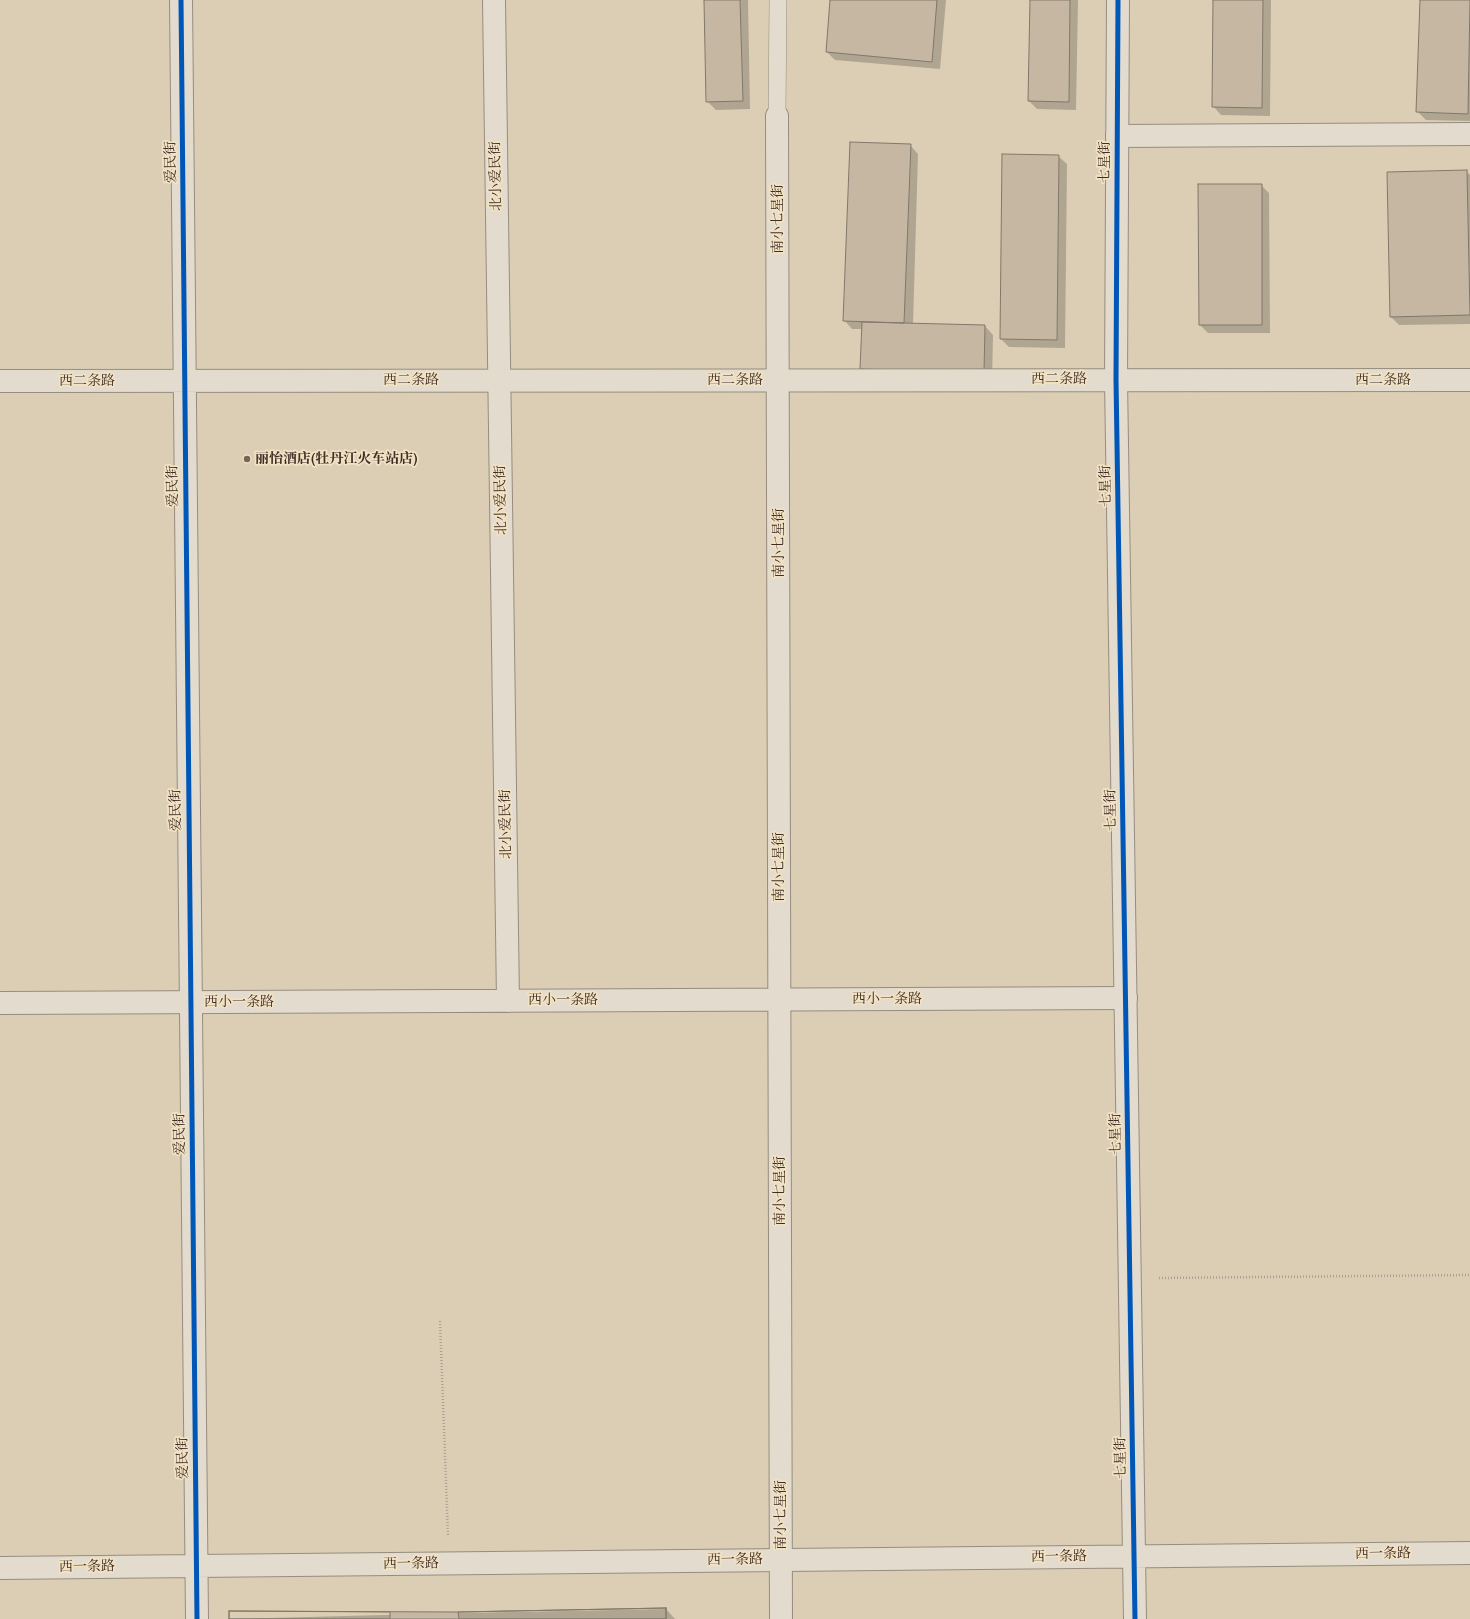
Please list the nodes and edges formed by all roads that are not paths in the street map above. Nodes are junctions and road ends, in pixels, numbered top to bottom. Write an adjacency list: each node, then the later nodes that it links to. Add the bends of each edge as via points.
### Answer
1 (182, 0): 13 (street, 爱民街, via 186,345)
2 (494, 0): 9 (street, 北小爱民街)
3 (778, 0): 5 (lane)
4 (1118, 0): 7 (street, 七星街)
5 (777, 116): 10 (street, 南小七星街)
6 (1470, 134): 7 (street)
7 (1117, 136): 8 (street, 七星街)
8 (1116, 379): 10 (street, 西二条路); 11 (street, 西二条路); 14 (street, 七星街)
9 (499, 380): 10 (street, 西二条路); 13 (street, 西二条路); 16 (street, 北小爱民街)
10 (778, 380): 15 (street, 南小七星街)
11 (1470, 380)
12 (0, 381): 13 (street, 西二条路)
13 (184, 381): 17 (street, 爱民街)
14 (1126, 998): 15 (street, 西小一条路); 20 (street, 七星街)
15 (780, 999): 16 (street, 西小一条路); 21 (street, 南小七星街)
16 (508, 1001): 17 (street, 西小一条路)
17 (190, 1002): 18 (street, 西小一条路); 22 (street, 爱民街)
18 (0, 1003)
19 (1470, 1553): 20 (street, 西一条路)
20 (1135, 1557): 21 (street, 西一条路); 26 (street, 七星街)
21 (781, 1560): 22 (street, 西一条路); 25 (street, 南小七星街)
22 (196, 1566): 23 (street, 西一条路); 24 (street, 爱民街)
23 (0, 1568)
24 (197, 1619)
25 (781, 1619)
26 (1135, 1619)

